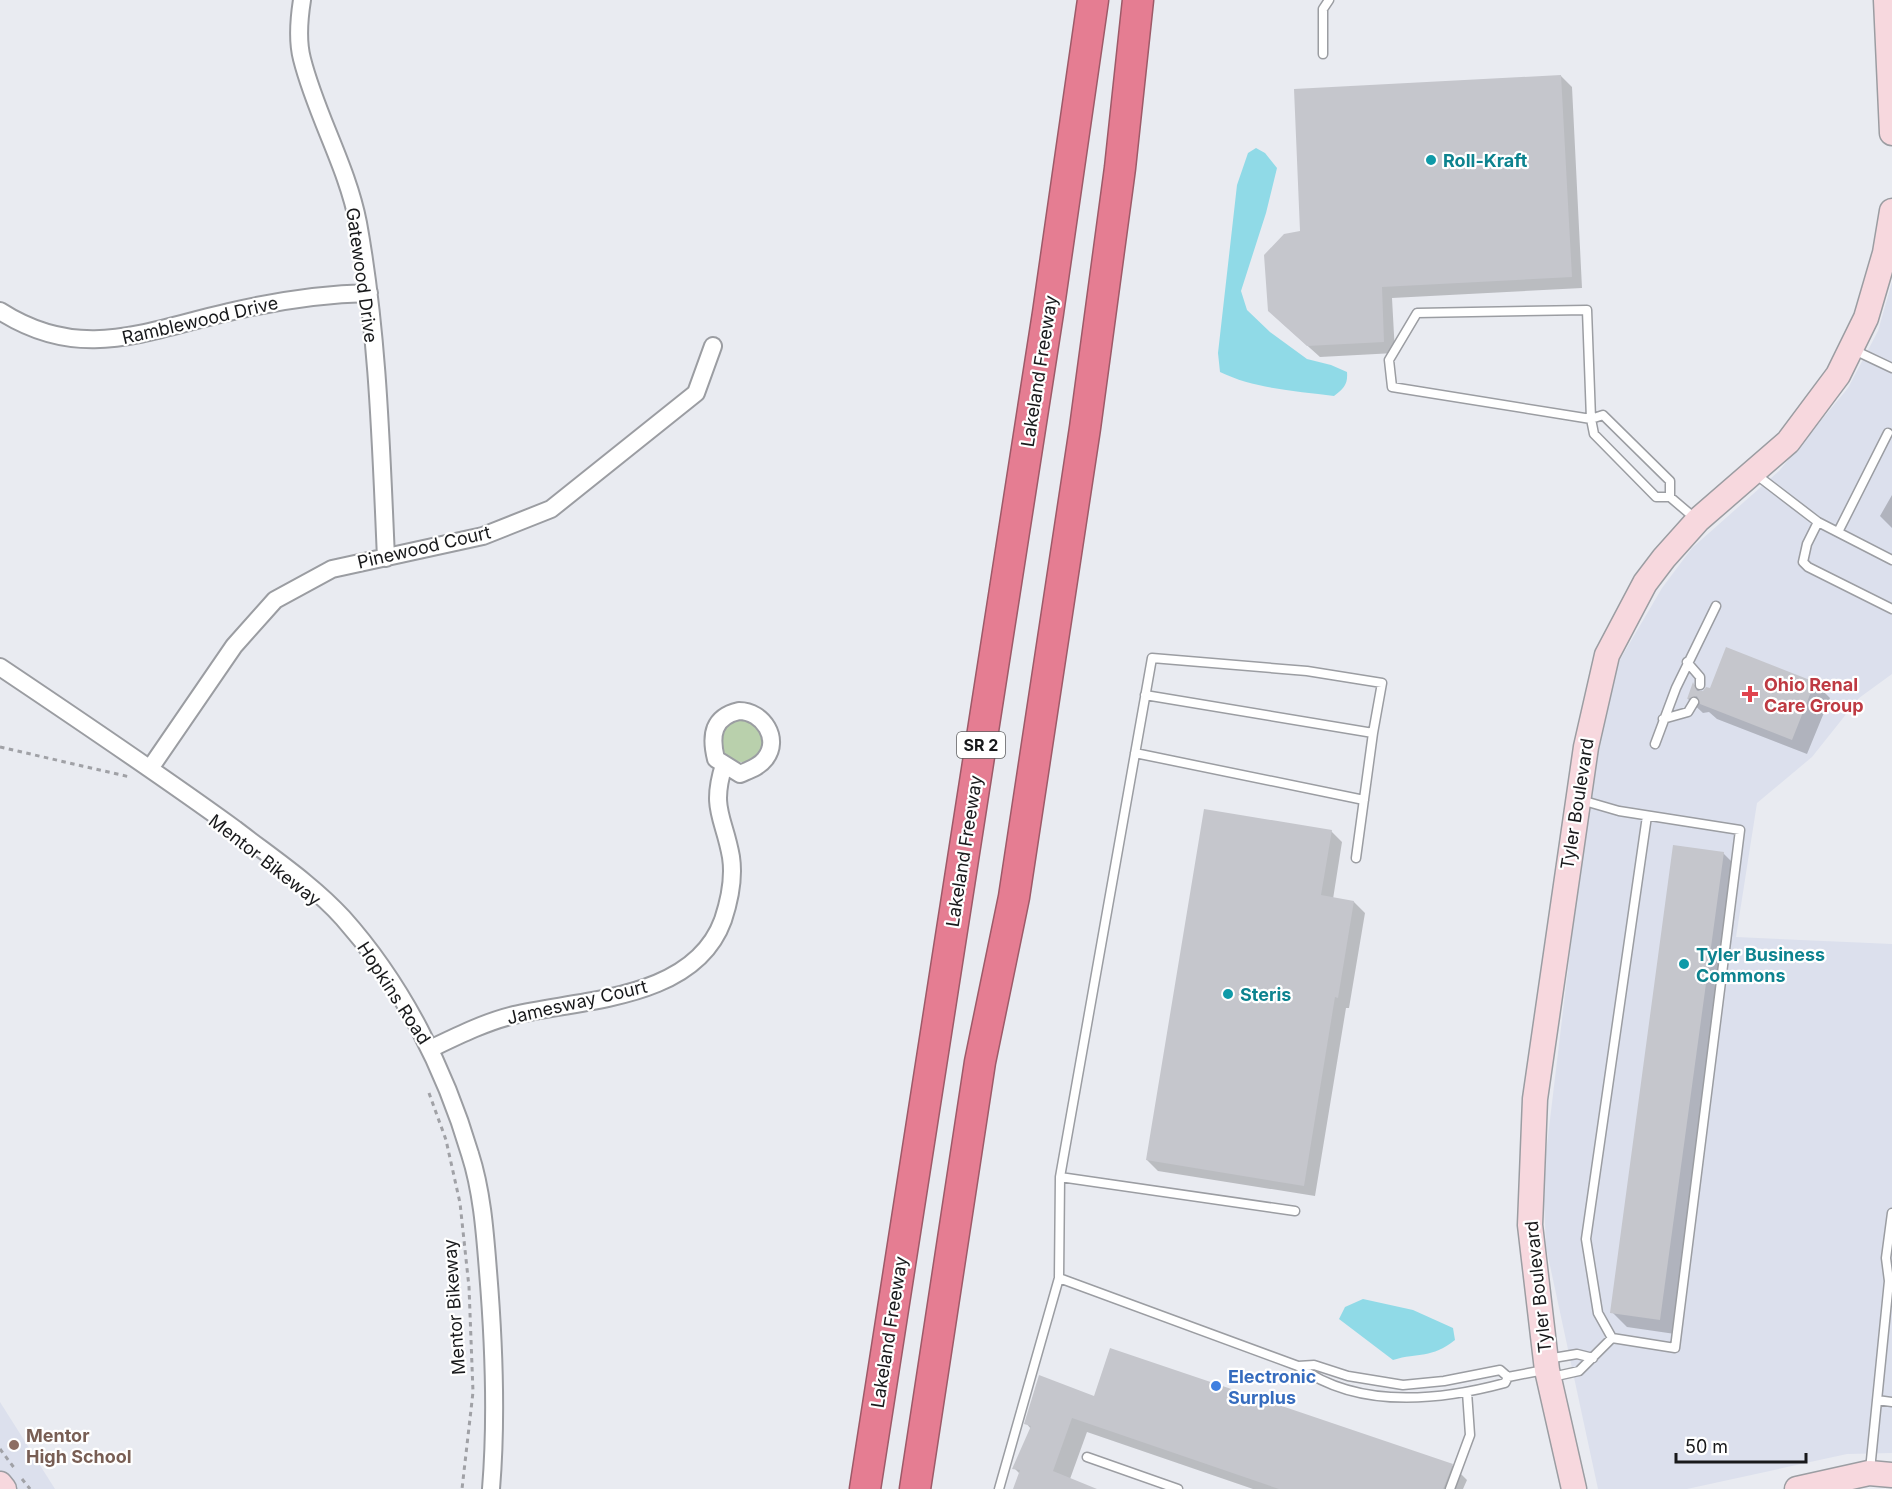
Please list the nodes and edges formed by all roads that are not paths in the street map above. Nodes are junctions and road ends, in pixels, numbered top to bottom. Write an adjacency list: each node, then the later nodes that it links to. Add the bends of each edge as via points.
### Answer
1 (302, 0): 10 (street, Gatewood Drive, via 302,58 357,220)
2 (1093, 0): 59 (highway, Lakeland Freeway / SR 2)
3 (1138, 0): 60 (highway, via 1085,428 1014,897 980,1062)
4 (1329, 0): 6 (lane, via 1323,9)
5 (1886, 0): 7 (street)
6 (1323, 54)
7 (1892, 99): 8 (street)
8 (1892, 133)
9 (1892, 211): 13 (street, Tyler Boulevard, via 1885,253 1866,318)
10 (369, 293): 11 (street, Ramblewood Drive, via 296,298 107,340 78,341 46,334 19,324); 22 (street, Gatewood Drive)
11 (0, 311)
12 (713, 346): 22 (street, Pinewood Court, via 696,393 551,509 483,536)
13 (1851, 348): 14 (lane); 17 (street, Tyler Boulevard, via 1838,375 1788,442)
14 (1892, 368)
15 (1591, 419): 15 (lane, via 1587,310 1417,313 1389,360 1392,387); 18 (lane, via 1594,434 1656,497); 18 (lane, via 1603,415 1670,481)
16 (1888, 433): 21 (lane)
17 (1754, 473): 19 (street, Tyler Boulevard); 20 (lane)
18 (1670, 497): 19 (lane)
19 (1698, 520): 37 (street, Tyler Boulevard, via 1645,583 1607,655)
20 (1818, 522): 21 (lane); 25 (lane, via 1803,562)
21 (1838, 532): 23 (lane)
22 (386, 558): 36 (street, Pinewood Court, via 332,569 275,600 234,646)
23 (1892, 560)
24 (1716, 606): 26 (lane)
25 (1892, 609)
26 (1687, 662): 28 (lane, via 1700,677); 31 (lane)
27 (0, 667): 36 (street, Hopkins Road)
28 (1700, 685)
29 (1145, 695): 32 (lane); 32 (lane, via 1152,658 1307,671 1382,683); 34 (lane)
30 (1694, 702): 31 (lane, via 1688,712)
31 (1663, 718): 33 (lane)
32 (1373, 733): 38 (lane)
33 (1655, 744)
34 (1135, 753): 38 (lane); 42 (lane)
35 (724, 765): 41 (street, Jamesway Court, via 717,789 717,808 731,859 730,890 723,921 713,940 687,967 638,991 512,1016 468,1030)
36 (151, 767): 41 (street, Hopkins Road, via 270,856 341,917 386,975)
37 (1578, 799): 39 (lane); 49 (street, Tyler Boulevard, via 1535,1099 1530,1225)
38 (1364, 800): 40 (lane)
39 (1647, 816): 46 (lane, via 1586,1239 1598,1313); 46 (lane, via 1740,830 1674,1348)
40 (1356, 858)
41 (430, 1049): 58 (street, Hopkins Road, via 471,1156 482,1210 492,1316)
42 (1060, 1177): 43 (lane); 45 (lane)
43 (1295, 1211)
44 (1892, 1213): 52 (lane)
45 (1059, 1278): 48 (lane); 61 (lane)
46 (1612, 1338): 47 (lane)
47 (1593, 1358): 49 (lane, via 1576,1354); 49 (lane, via 1579,1371)
48 (1298, 1366): 50 (lane, via 1314,1365 1348,1376 1403,1384 1444,1382 1500,1370); 51 (lane, via 1316,1378 1356,1391 1399,1398)
49 (1547, 1369): 50 (lane); 64 (street, Tyler Boulevard)
50 (1508, 1377): 51 (lane, via 1505,1383)
51 (1467, 1392): 63 (lane, via 1470,1435)
52 (1876, 1400): 53 (lane); 55 (lane)
53 (1892, 1402)
54 (1087, 1457): 62 (lane)
55 (1881, 1474): 65 (street)
56 (0, 1484): 57 (street)
57 (4, 1489)
58 (491, 1489)
59 (865, 1489)
60 (915, 1489)
61 (999, 1489)
62 (1178, 1489)
63 (1450, 1489)
64 (1574, 1489)
65 (1797, 1489)

